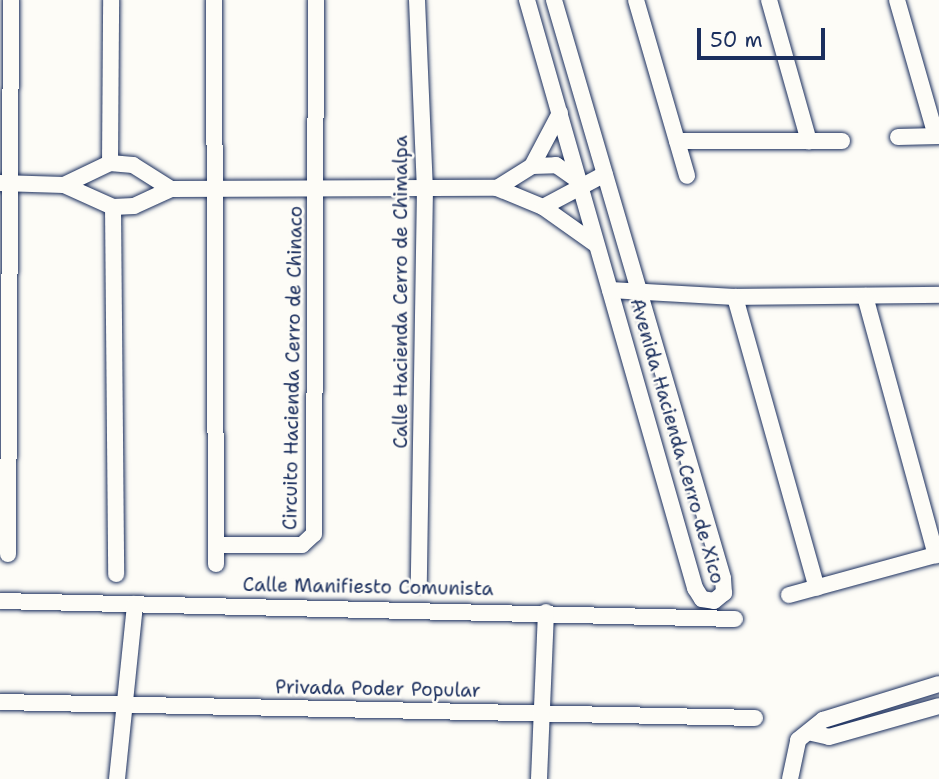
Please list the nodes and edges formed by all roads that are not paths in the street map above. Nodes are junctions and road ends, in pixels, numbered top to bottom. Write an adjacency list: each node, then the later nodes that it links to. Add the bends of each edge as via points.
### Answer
1 (11, 0): 22 (street)
2 (111, 0): 17 (street)
3 (214, 0): 25 (street)
4 (316, 0): 23 (street, Circuito Hacienda Cerro de Chinaco)
5 (417, 0): 26 (street, Calle Hacienda Cerro de Chimalpa)
6 (527, 0): 11 (street, Avenida Hacienda Cerro de Xico)
7 (554, 0): 19 (street, Avenida Hacienda Cerro de Xico)
8 (636, 0): 14 (street)
9 (769, 0): 15 (street)
10 (897, 0): 13 (street)
11 (560, 113): 18 (street); 21 (street, Avenida Hacienda Cerro de Xico)
12 (898, 136): 13 (street)
13 (938, 136)
14 (677, 141): 15 (street); 20 (street)
15 (809, 141): 16 (street)
16 (842, 141)
17 (110, 163): 24 (street); 28 (street, via 133,165)
18 (531, 166): 21 (street, via 556,165); 27 (street)
19 (605, 174): 21 (street); 33 (street, Avenida Hacienda Cerro de Xico)
20 (687, 176)
21 (580, 182): 29 (street, via 572,195); 31 (street, Avenida Hacienda Cerro de Xico)
22 (6, 183): 24 (street); 37 (street)
23 (316, 184): 25 (street); 26 (street); 38 (street, Circuito Hacienda Cerro de Chinaco, via 314,534 302,545)
24 (64, 185): 30 (street)
25 (216, 188): 28 (street); 38 (street)
26 (425, 188): 27 (street); 43 (street, Calle Hacienda Cerro de Chimalpa)
27 (497, 188): 29 (street)
28 (171, 189): 30 (street, via 153,200)
29 (543, 206): 31 (street)
30 (113, 207): 42 (street)
31 (595, 244): 32 (street, Avenida Hacienda Cerro de Xico)
32 (610, 290): 33 (street); 33 (street, Avenida Hacienda Cerro de Xico, via 695,588 702,599 714,601 724,593 723,578)
33 (643, 295): 36 (street)
34 (939, 295): 35 (street)
35 (865, 296): 36 (street); 40 (street)
36 (735, 297): 44 (street)
37 (4, 537): 39 (street)
38 (217, 545): 41 (street)
39 (8, 554)
40 (938, 555): 44 (street)
41 (216, 564)
42 (116, 574)
43 (419, 584)
44 (817, 588): 45 (street)
45 (789, 595)
46 (0, 601): 47 (street, Calle Manifiesto Comunista)
47 (135, 604): 48 (street, Calle Manifiesto Comunista); 52 (street)
48 (545, 611): 49 (street, Calle Manifiesto Comunista); 54 (street)
49 (735, 619)
50 (939, 684): 56 (street, via 822,720)
51 (0, 702): 52 (street, Privada Poder Popular)
52 (124, 704): 54 (street, Privada Poder Popular); 57 (street)
53 (939, 706): 56 (street, via 829,737)
54 (544, 713): 55 (street, Privada Poder Popular); 58 (street)
55 (755, 718)
56 (812, 733): 59 (street, via 798,740)
57 (117, 779)
58 (539, 779)
59 (790, 779)

